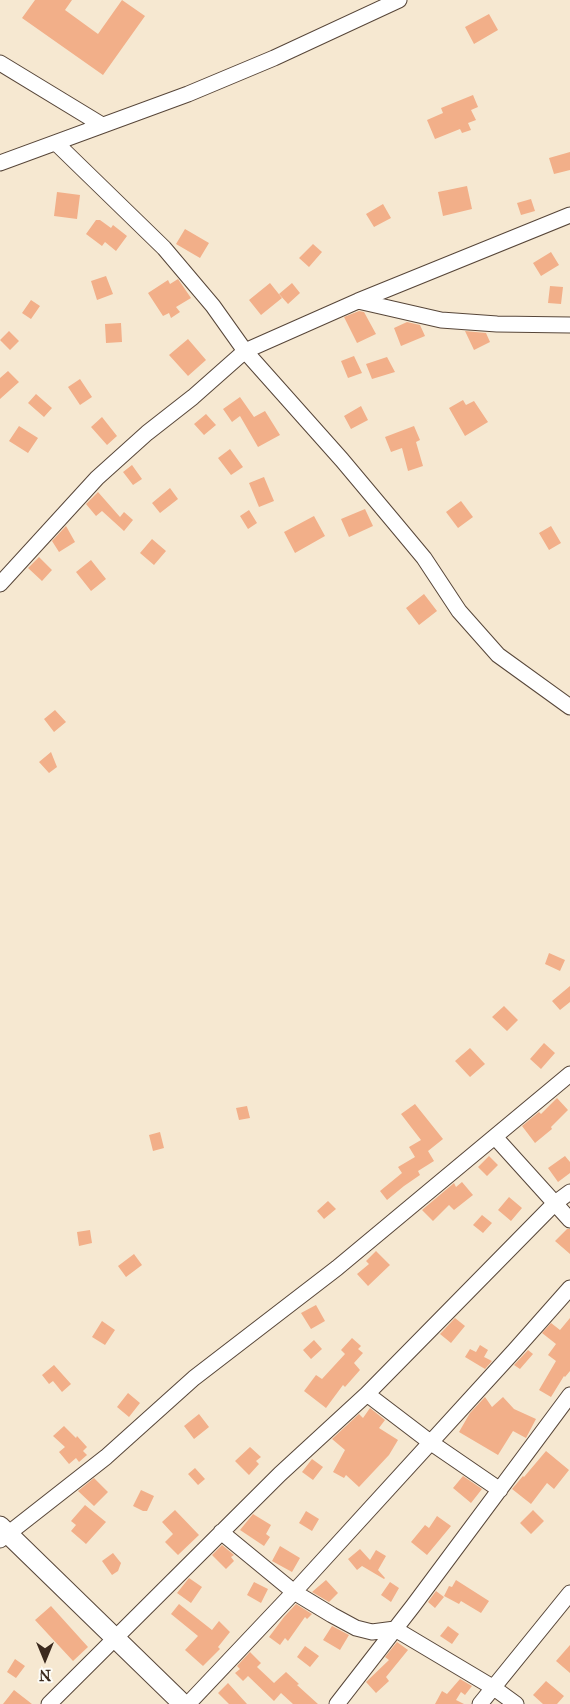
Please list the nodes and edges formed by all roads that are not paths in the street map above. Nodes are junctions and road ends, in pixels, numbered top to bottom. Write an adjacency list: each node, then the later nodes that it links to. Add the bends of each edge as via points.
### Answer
1 (399, 0): 3 (street, via 274,58)
2 (0, 63): 3 (street)
3 (102, 125): 4 (street)
4 (56, 143): 5 (street); 9 (street, via 164,248)
5 (0, 163)
6 (570, 215): 7 (street)
7 (358, 302): 8 (street, via 441,320); 9 (street)
8 (570, 325)
9 (246, 351): 10 (street, via 97,478); 11 (street, via 424,558 459,611 498,655)
10 (0, 584)
11 (570, 707)
12 (570, 1074): 13 (street)
13 (495, 1137): 15 (street); 23 (street, via 337,1268 194,1378 106,1457)
14 (570, 1192): 15 (street)
15 (555, 1203): 16 (street); 18 (street)
16 (570, 1220)
17 (570, 1288): 20 (street)
18 (367, 1394): 20 (street); 22 (street)
19 (570, 1396): 21 (street)
20 (430, 1442): 21 (street); 24 (street)
21 (500, 1490): 26 (street)
22 (221, 1532): 24 (street); 27 (street)
23 (2, 1533): 27 (street)
24 (294, 1592): 26 (street, via 356,1628 372,1632); 31 (street)
25 (570, 1593): 28 (street)
26 (395, 1629): 28 (street); 32 (street)
27 (116, 1638): 29 (street); 30 (street)
28 (494, 1688): 33 (street); 34 (street)
29 (49, 1704)
30 (183, 1704)
31 (188, 1704)
32 (337, 1704)
33 (480, 1704)
34 (516, 1704)

